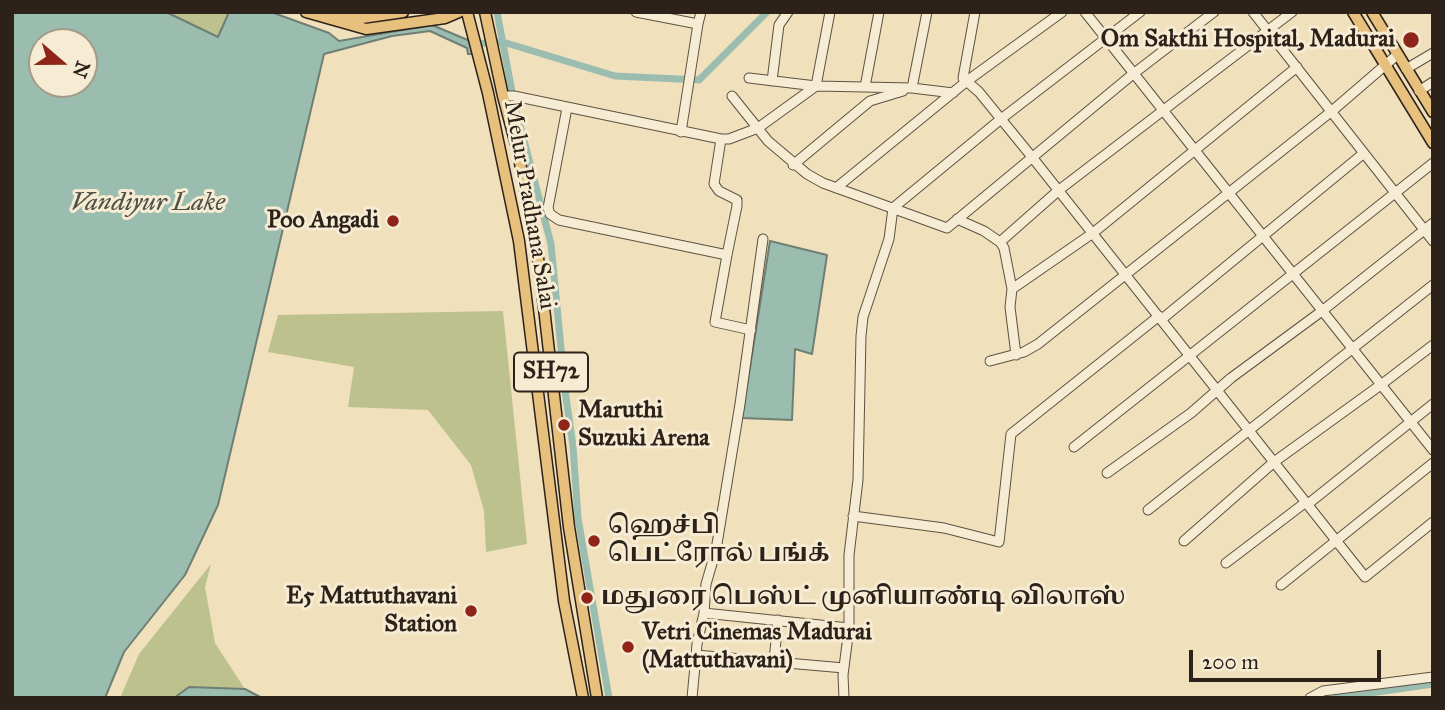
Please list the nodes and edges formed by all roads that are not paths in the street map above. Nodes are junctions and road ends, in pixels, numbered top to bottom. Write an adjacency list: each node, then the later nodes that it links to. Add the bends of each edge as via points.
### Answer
1 (306, 12): 22 (main road, via 366,29)
2 (327, 12): 3 (main road, via 362,18)
3 (403, 12)
4 (459, 12): 22 (main road)
5 (467, 12): 24 (main road, Melur Pradhana Salai / SH72)
6 (636, 12): 23 (street)
7 (701, 12): 23 (street)
8 (788, 12): 34 (street, via 779,25)
9 (830, 12): 37 (street)
10 (879, 12): 38 (street)
11 (927, 12): 39 (street)
12 (975, 12): 35 (street, via 963,78)
13 (1062, 12): 35 (street)
14 (1085, 12): 26 (street)
15 (1140, 12): 26 (street)
16 (1214, 12): 32 (street)
17 (1252, 12): 25 (street)
18 (1292, 12): 25 (street)
19 (1353, 12): 30 (main road)
20 (1372, 12): 28 (main road)
21 (484, 14): 42 (main road, Melur Pradhana Salai / SH72)
22 (445, 18): 24 (main road, via 460,19)
23 (698, 24): 50 (street)
24 (471, 27): 109 (main road, Melur Pradhana Salai / SH72, via 519,241 564,601)
25 (1267, 33): 29 (street); 45 (street)
26 (1105, 39): 32 (street); 48 (street)
27 (1433, 53): 31 (street)
28 (1397, 55): 30 (street); 31 (main road)
29 (1297, 67): 46 (street); 53 (street)
30 (1383, 67): 46 (street); 52 (main road)
31 (1406, 69): 40 (main road)
32 (1133, 74): 45 (street); 55 (street)
33 (749, 78): 34 (street)
34 (772, 81): 37 (street)
35 (967, 81): 41 (street); 48 (street)
36 (1433, 82): 40 (street)
37 (816, 86): 38 (street); 49 (street)
38 (865, 87): 39 (street)
39 (912, 88): 41 (street); 57 (street, via 870,101)
40 (1419, 91): 47 (main road)
41 (953, 93): 58 (street)
42 (509, 96): 44 (street); 110 (main road, Melur Pradhana Salai / SH72, via 539,264 569,527)
43 (733, 96): 49 (street)
44 (567, 108): 50 (street); 71 (street, via 550,214 559,220)
45 (1164, 109): 53 (street); 59 (street)
46 (1332, 111): 54 (street); 60 (street)
47 (1433, 112)
48 (1001, 119): 55 (street); 62 (street)
49 (758, 128): 51 (street); 57 (street)
50 (681, 132): 51 (street)
51 (721, 139): 71 (street, via 714,184 737,201)
52 (1433, 143)
53 (1195, 149): 60 (street); 66 (street)
54 (1364, 153): 61 (street); 67 (street)
55 (1032, 157): 59 (street); 63 (street)
56 (1433, 163): 61 (street)
57 (793, 164): 58 (street)
58 (836, 188): 62 (street)
59 (1059, 190): 66 (street); 69 (street)
60 (1229, 191): 67 (street); 72 (street)
61 (1394, 192): 65 (street); 73 (street)
62 (894, 208): 63 (street, via 947,228); 96 (street, via 862,327)
63 (957, 219): 69 (street)
64 (1433, 223): 65 (street)
65 (1424, 230): 70 (street); 76 (street)
66 (1093, 233): 72 (street); 75 (street)
67 (1263, 236): 73 (street); 77 (street)
68 (763, 239): 78 (street)
69 (1000, 242): 75 (street, via 1007,254)
70 (1433, 242)
71 (727, 255): 78 (street, via 713,319)
72 (1125, 273): 77 (street); 81 (street, via 1038,344)
73 (1292, 274): 76 (street); 82 (street)
74 (1433, 285): 80 (street)
75 (1012, 289): 81 (street)
76 (1322, 311): 80 (street); 85 (street)
77 (1160, 318): 82 (street); 96 (street, via 1011,433 999,542 944,528)
78 (751, 330): 102 (street)
79 (1433, 345): 84 (street)
80 (1352, 348): 84 (street); 88 (street)
81 (1016, 355): 83 (street)
82 (1190, 356): 85 (street); 89 (street)
83 (990, 361)
84 (1382, 384): 87 (street); 91 (street)
85 (1218, 391): 88 (street); 93 (street)
86 (1433, 404): 87 (street)
87 (1411, 422): 90 (street); 94 (street)
88 (1249, 429): 91 (street); 95 (street)
89 (1074, 447)
90 (1433, 450)
91 (1274, 462): 94 (street); 99 (street)
92 (1433, 463): 98 (street)
93 (1107, 473)
94 (1307, 503): 98 (street); 100 (street)
95 (1148, 510)
96 (853, 516): 104 (street)
97 (1433, 522): 98 (street, via 1365,577)
98 (1336, 540): 101 (street)
99 (1184, 541)
100 (1226, 563)
101 (1281, 585)
102 (704, 613): 103 (street); 105 (street)
103 (778, 620): 104 (street); 106 (street)
104 (849, 628): 107 (street)
105 (696, 655): 106 (street); 111 (street)
106 (774, 661): 107 (street)
107 (844, 668): 112 (street)
108 (1433, 677): 113 (street, via 1323,691)
109 (583, 698)
110 (597, 698)
111 (692, 698)
112 (844, 698)
113 (1310, 698)

